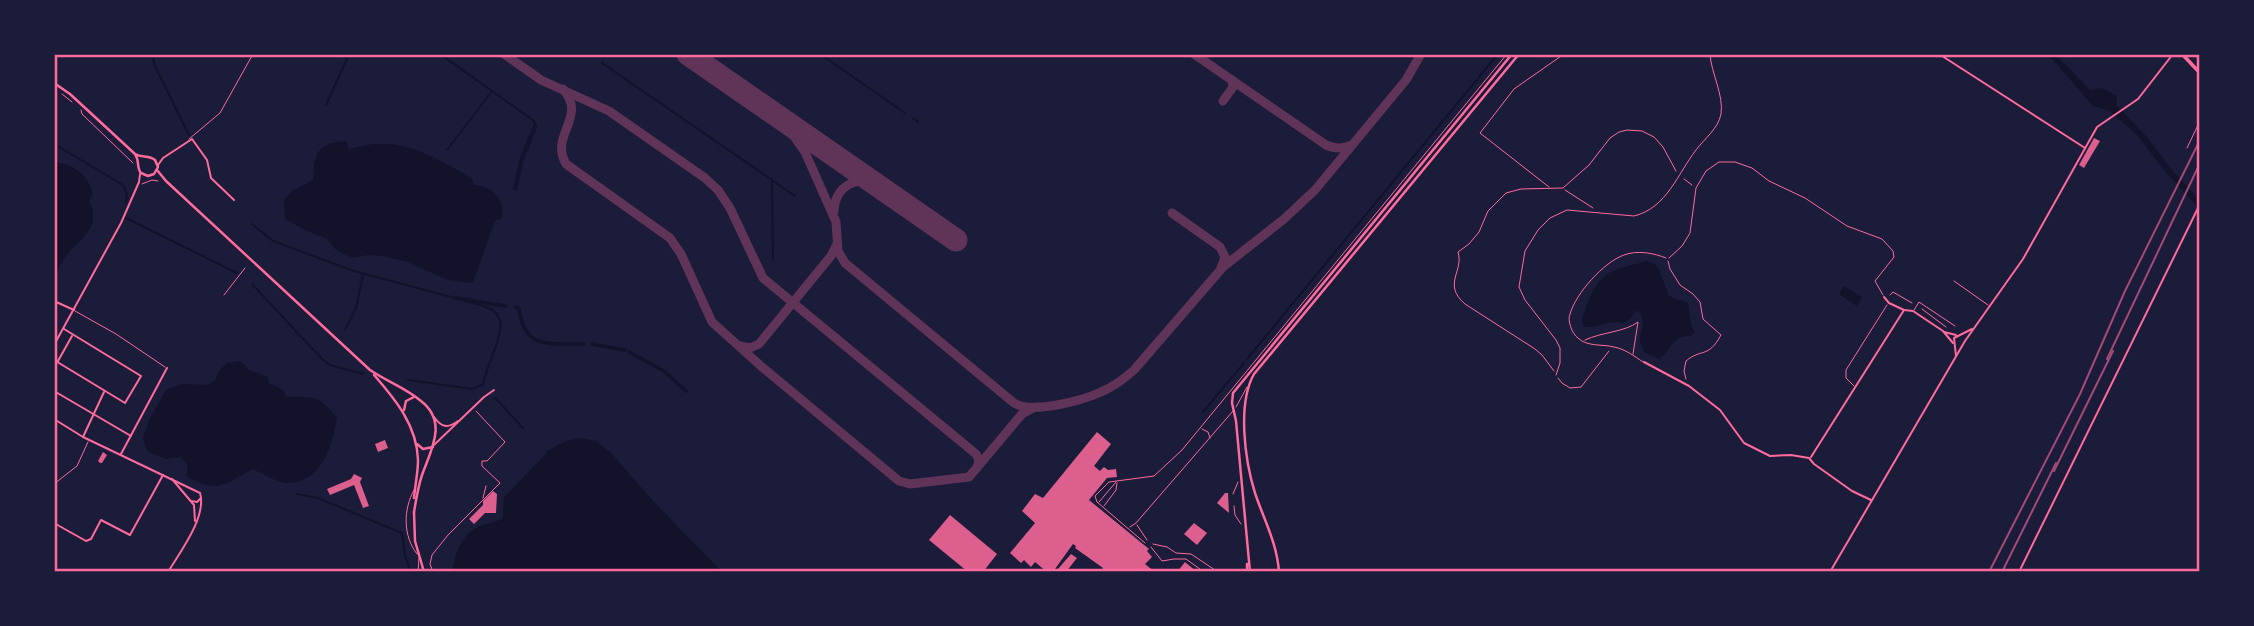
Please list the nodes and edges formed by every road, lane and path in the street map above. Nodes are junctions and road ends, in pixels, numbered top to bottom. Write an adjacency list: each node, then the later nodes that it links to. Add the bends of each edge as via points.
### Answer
1 (253, 54): 18 (street, via 220,113)
2 (1507, 54): 86 (street)
3 (1512, 54): 81 (main road, via 1242,381 1233,394)
4 (1519, 54): 73 (main road)
5 (1564, 54): 36 (path, via 1514,89 1480,133)
6 (1710, 54): 31 (street, via 1721,113)
7 (1938, 54): 19 (street)
8 (2173, 54): 19 (street, via 2140,98 2097,127)
9 (2182, 54): 12 (highway)
10 (2196, 54): 11 (highway)
11 (2200, 59)
12 (2200, 73)
13 (54, 83): 21 (main road)
14 (54, 89): 15 (path)
15 (73, 103)
16 (81, 110): 27 (path)
17 (2200, 121): 20 (street)
18 (189, 139): 23 (street); 37 (street, via 207,160 210,177)
19 (2085, 148): 48 (street)
20 (2187, 148)
21 (135, 154): 22 (main road); 25 (main road)
22 (143, 158): 24 (main road); 25 (main road)
23 (163, 158): 24 (street); 26 (street)
24 (155, 160): 26 (main road)
25 (139, 162): 29 (main road)
26 (158, 165): 28 (main road)
27 (135, 166)
28 (157, 170): 30 (main road); 32 (main road)
29 (140, 173): 30 (main road); 33 (street)
30 (151, 176): 32 (main road); 33 (street)
31 (1681, 176): 34 (path); 35 (path, via 1654,137 1627,130 1610,138); 39 (street, via 1643,214)
32 (166, 181): 41 (main road)
33 (139, 182): 50 (street)
34 (1692, 185)
35 (1563, 188): 36 (path); 39 (path)
36 (1551, 189): 71 (path, via 1512,190 1499,199 1479,232 1458,251 1454,285 1461,301 1542,355)
37 (234, 200)
38 (2200, 204): 132 (street)
39 (1600, 213): 71 (street, via 1577,209 1557,214 1538,230 1525,251 1519,287 1560,348)
40 (1669, 258): 44 (street, via 1690,233 1696,188 1706,171 1719,162 1735,162 1847,226 1886,242 1894,257 1875,281); 59 (street, via 1628,253 1602,270 1570,313 1575,335); 72 (street, via 1679,285 1698,299 1703,319 1721,335 1710,350 1686,361)
41 (251, 261): 43 (street); 70 (main road)
42 (1954, 281): 48 (street)
43 (225, 295)
44 (1884, 297): 46 (street); 47 (path, via 1893,292)
45 (54, 301): 50 (street)
46 (1889, 303): 49 (street); 74 (street, via 1846,370 1846,378)
47 (1917, 306): 51 (street); 52 (street, via 1919,302); 55 (path)
48 (1990, 307): 53 (street)
49 (1904, 310): 51 (street); 74 (street)
50 (75, 311): 54 (street); 69 (street)
51 (1913, 311): 56 (street)
52 (1955, 326)
53 (1974, 328): 58 (street); 60 (street)
54 (64, 329): 57 (street); 62 (street)
55 (1948, 329)
56 (1943, 331): 58 (street); 61 (street)
57 (73, 334): 67 (street); 77 (street, via 142,376 125,403)
58 (1959, 336): 60 (street); 61 (street)
59 (1583, 341): 63 (street); 65 (street, via 1638,322)
60 (1965, 341): 64 (street)
61 (1953, 344): 64 (street); 66 (street)
62 (54, 345)
63 (1612, 346): 65 (street); 71 (path, via 1581,387 1566,387)
64 (1962, 347): 66 (street)
65 (1633, 356): 68 (street)
66 (1956, 357): 108 (street)
67 (56, 361): 77 (street)
68 (1644, 362): 72 (street)
69 (167, 368): 89 (street)
70 (370, 370): 78 (main road); 82 (main road)
71 (1556, 375)
72 (1686, 381): 96 (street, via 1724,415 1744,443 1770,456)
73 (1249, 384): 81 (street); 88 (main road)
74 (1855, 387): 96 (street)
75 (494, 390): 79 (street)
76 (54, 391): 83 (street)
77 (105, 391): 83 (street)
78 (417, 398): 80 (main road); 82 (main road, via 406,401)
79 (473, 407): 84 (street); 106 (path, via 505,442 482,461 500,483)
80 (430, 410): 84 (street, via 438,423 446,426); 94 (main road, via 436,430)
81 (1234, 410): 87 (main road); 93 (street)
82 (404, 413): 92 (main road)
83 (93, 415): 89 (street); 90 (street)
84 (465, 416): 94 (street)
85 (54, 419): 90 (street)
86 (1200, 428): 93 (street, via 1208,432); 99 (street, via 1158,474)
87 (1237, 434): 88 (main road, via 1242,429); 129 (main road)
88 (1246, 434): 130 (main road, via 1253,485 1271,532)
89 (131, 436): 95 (street)
90 (83, 438): 91 (street)
91 (89, 440): 95 (street); 101 (street, via 77,466)
92 (415, 440): 94 (main road, via 423,449); 103 (main road)
93 (1209, 440): 114 (street)
94 (433, 447): 112 (main road)
95 (121, 455): 97 (street)
96 (1809, 458): 108 (street)
97 (164, 474): 98 (street); 113 (street, via 131,534 102,520 86,541)
98 (168, 476): 105 (street, via 195,488); 107 (street)
99 (1118, 482): 109 (street, via 1100,499); 109 (street, via 1107,483 1096,495); 111 (street)
100 (1238, 482): 104 (street)
101 (54, 484)
102 (486, 486): 106 (path)
103 (415, 488): 112 (main road); 122 (street, via 405,529)
104 (1233, 495)
105 (201, 496): 107 (street, via 198,502); 116 (street)
106 (483, 499): 126 (path, via 432,555)
107 (190, 501): 116 (street, via 196,510)
108 (1872, 501): 131 (street)
109 (1101, 505): 111 (street)
110 (1234, 506): 115 (street)
111 (1104, 508): 117 (street)
112 (414, 512): 122 (main road)
113 (54, 523)
114 (1136, 523): 117 (street); 118 (street)
115 (1241, 524)
116 (194, 526): 123 (street)
117 (1127, 528): 119 (street)
118 (1147, 540)
119 (1145, 543)
120 (1153, 544): 128 (street, via 1195,556)
121 (1151, 547): 127 (street, via 1162,562 1188,559)
122 (419, 556): 124 (street); 125 (main road)
123 (168, 572)
124 (418, 572)
125 (424, 572)
126 (433, 572)
127 (1204, 572)
128 (1218, 572)
129 (1249, 572)
130 (1279, 572)
131 (1830, 572)
132 (2019, 572)

